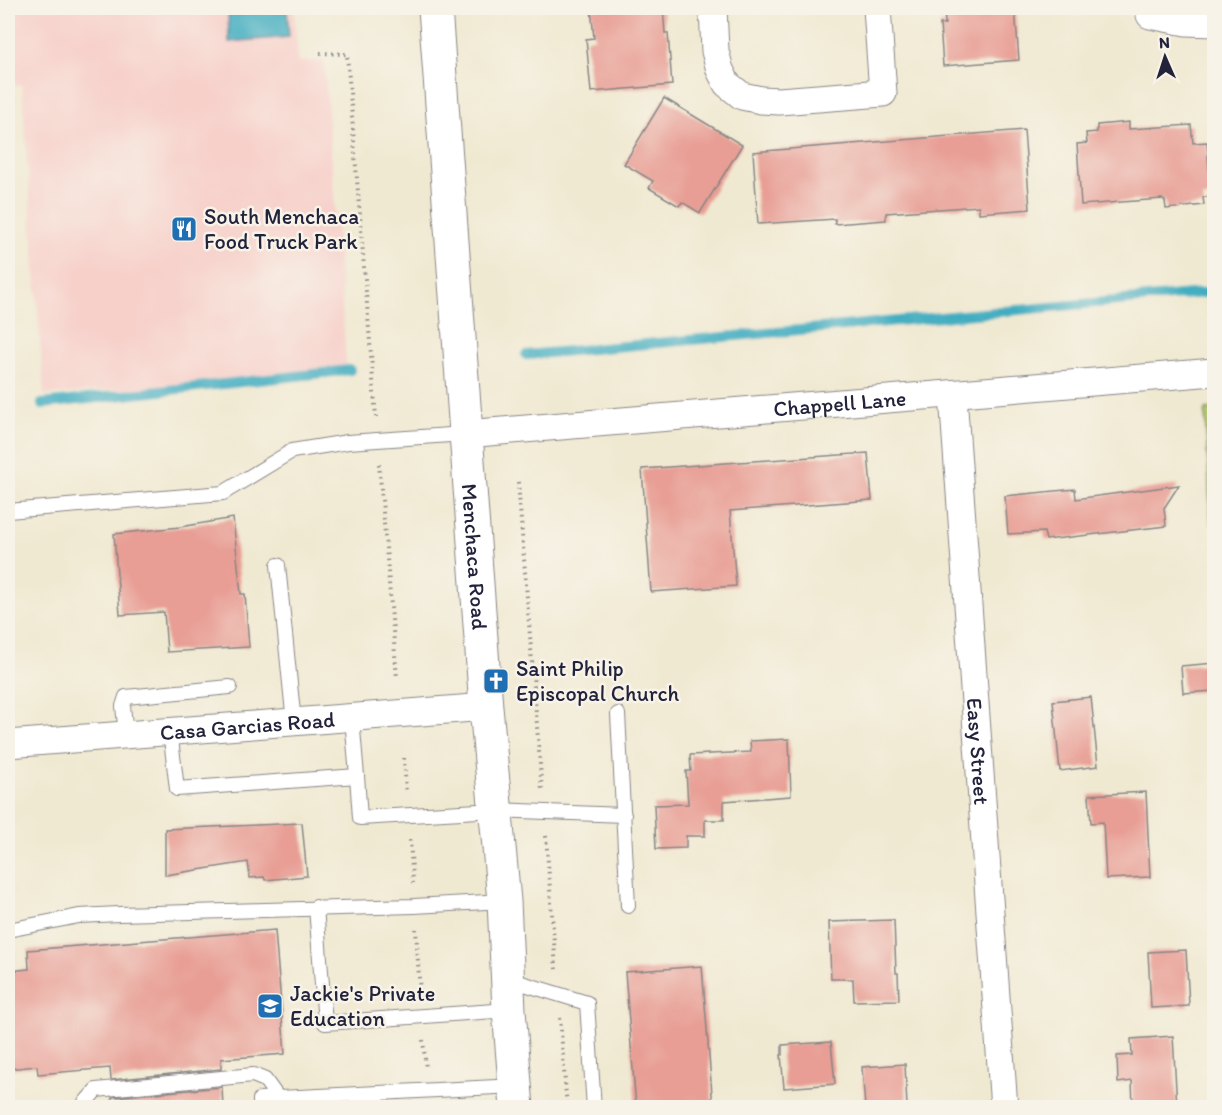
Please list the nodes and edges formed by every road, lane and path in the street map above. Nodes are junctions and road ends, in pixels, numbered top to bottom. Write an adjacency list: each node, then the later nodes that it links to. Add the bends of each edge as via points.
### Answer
1 (435, 8): 9 (main road, Menchaca Road)
2 (713, 8): 3 (street, via 715,51 728,84 742,96 779,101 883,93)
3 (877, 8)
4 (1150, 15): 5 (street)
5 (1215, 23)
6 (320, 53): 10 (path, via 347,54)
7 (1215, 372): 8 (street, Chappell Lane)
8 (953, 394): 9 (street, Chappell Lane); 37 (street, Easy Street)
9 (465, 434): 10 (lane); 15 (main road, Menchaca Road)
10 (378, 440): 11 (lane, via 292,451 223,493); 13 (path)
11 (8, 511)
12 (278, 565): 18 (lane)
13 (397, 678)
14 (230, 687): 20 (lane, via 126,697)
15 (486, 707): 17 (street, Casa Garcias Road); 23 (main road, Menchaca Road)
16 (618, 714): 24 (lane)
17 (352, 718): 18 (street, Casa Garcias Road); 22 (lane)
18 (294, 723): 19 (street, Casa Garcias Road)
19 (170, 731): 20 (street, Casa Garcias Road); 22 (lane, via 177,789)
20 (126, 735): 21 (street, Casa Garcias Road)
21 (8, 744)
22 (357, 776): 23 (lane, via 360,818)
23 (495, 810): 24 (lane); 25 (main road, Menchaca Road)
24 (624, 815): 26 (lane)
25 (504, 901): 27 (lane); 29 (main road, Menchaca Road)
26 (628, 906)
27 (316, 908): 28 (lane, via 89,916); 29 (lane, via 325,1023)
28 (8, 930)
29 (508, 995): 31 (main road, Menchaca Road); 36 (lane, via 587,1004)
30 (357, 1093): 31 (lane); 32 (lane); 35 (lane)
31 (517, 1097)
32 (278, 1098): 33 (lane, via 265,1080 253,1075 96,1090); 34 (lane, via 260,1099)
33 (84, 1107)
34 (260, 1107)
35 (358, 1107)
36 (594, 1107)
37 (1004, 1107)

